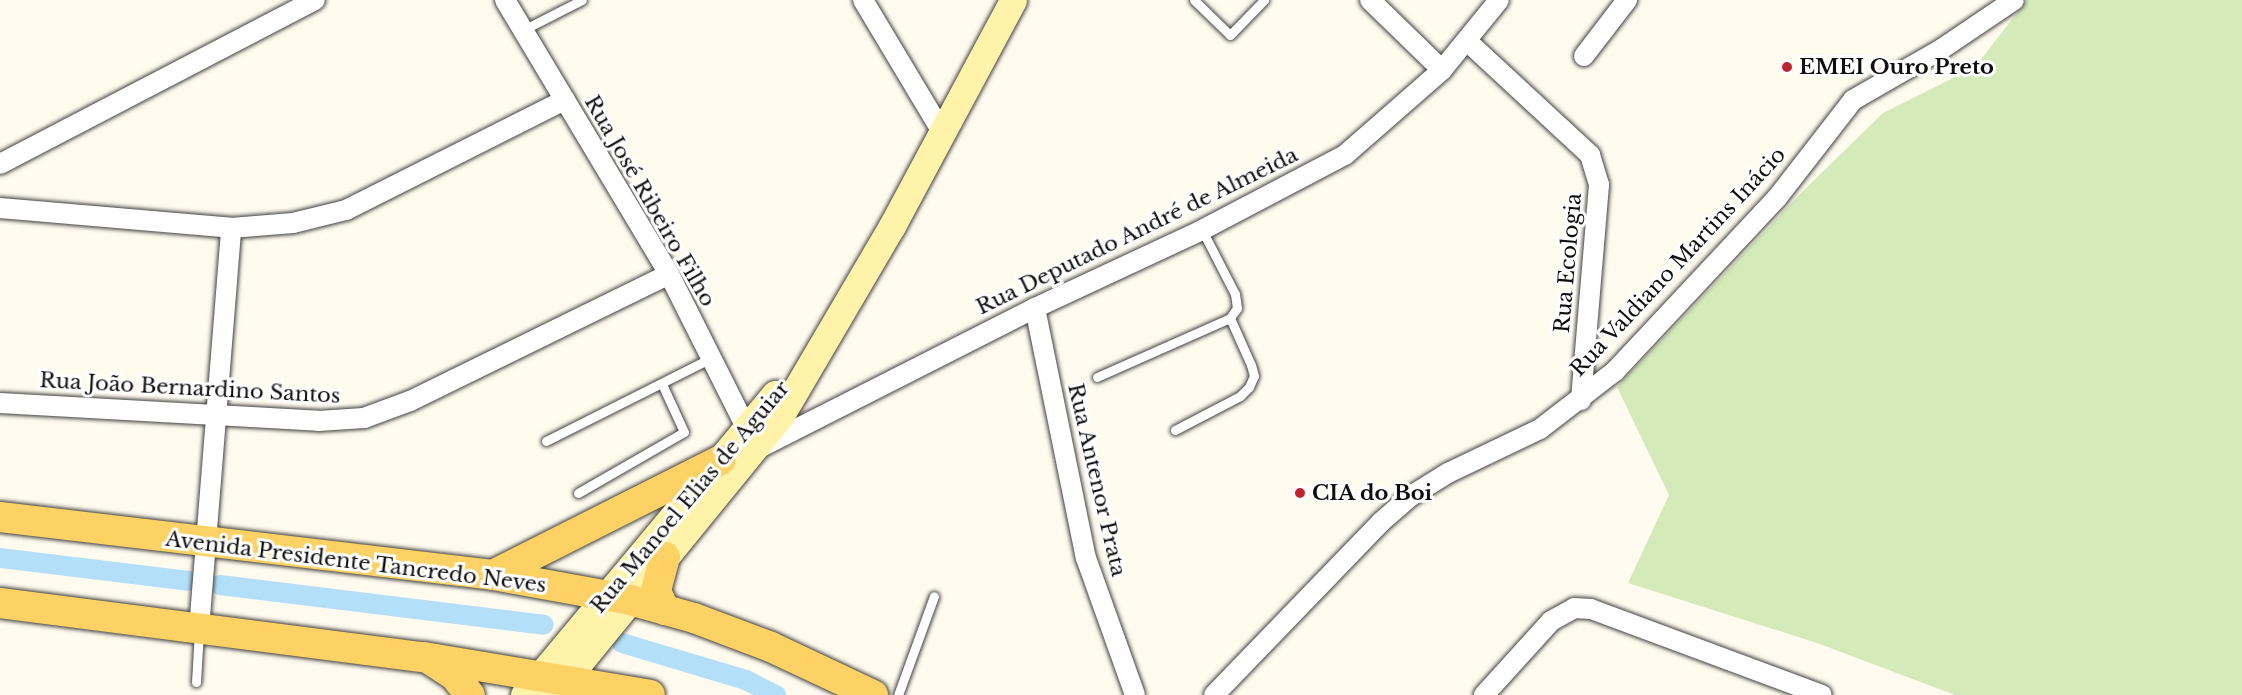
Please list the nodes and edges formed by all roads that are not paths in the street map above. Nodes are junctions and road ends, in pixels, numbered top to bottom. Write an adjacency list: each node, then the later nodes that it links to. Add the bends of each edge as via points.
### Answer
1 (315, 0): 18 (street)
2 (505, 0): 12 (street, Rua José Ribeiro Filho)
3 (582, 0): 12 (lane)
4 (863, 0): 17 (street)
5 (1013, 0): 17 (main road, Rua Manoel Elias de Aguiar)
6 (1194, 0): 7 (lane, via 1230,35)
7 (1264, 0)
8 (1370, 0): 15 (street)
9 (1499, 0): 13 (street, Rua Deputado André de Almeida)
10 (1627, 0): 14 (street)
11 (2000, 4): 28 (street, Rua Valdiano Martins Inácio, via 1853,100 1777,198 1615,371)
12 (523, 30): 16 (street, Rua José Ribeiro Filho)
13 (1467, 41): 15 (street, Rua Deputado André de Almeida); 28 (street, Rua Ecologia, via 1590,155 1599,186)
14 (1584, 57)
15 (1442, 70): 21 (street, Rua Deputado André de Almeida, via 1345,154)
16 (565, 100): 20 (street, via 346,210 293,223); 22 (street, Rua José Ribeiro Filho)
17 (942, 132): 32 (main road, Rua Manoel Elias de Aguiar, via 841,315)
18 (0, 164)
19 (0, 208): 20 (street)
20 (231, 228): 30 (street)
21 (1202, 230): 23 (street, Rua Deputado André de Almeida); 24 (lane, via 1235,294 1237,308)
22 (669, 274): 25 (street, Rua José Ribeiro Filho); 30 (street, Rua João Bernardino Santos, via 410,401 364,418 318,421)
23 (1035, 308): 32 (street, Rua Deputado André de Almeida); 52 (street, Rua Antenor Prata, via 1086,558)
24 (1230, 318): 26 (lane); 31 (lane, via 1251,365 1254,376 1249,387 1240,396)
25 (711, 358): 27 (lane); 32 (street, Rua José Ribeiro Filho)
26 (1097, 377)
27 (662, 384): 33 (lane); 35 (lane, via 684,432)
28 (1581, 400): 53 (street, Rua Valdiano Martins Inácio, via 1540,429 1448,473 1411,496 1381,522)
29 (0, 403): 30 (street, Rua João Bernardino Santos)
30 (215, 414): 37 (street)
31 (1175, 430)
32 (751, 440): 34 (main road, Rua Manoel Elias de Aguiar); 38 (main road, Rua Manoel Elias de Aguiar)
33 (546, 441)
34 (721, 460): 39 (main road); 41 (main road, Rua Manoel Elias de Aguiar)
35 (578, 493)
36 (0, 517): 37 (main road, Avenida Presidente Tancredo Neves)
37 (207, 549): 39 (main road, Avenida Presidente Tancredo Neves); 44 (street)
38 (665, 557): 41 (main road, Rua Manoel Elias de Aguiar); 43 (main road, via 656,591)
39 (493, 575): 41 (main road, Avenida Presidente Tancredo Neves)
40 (933, 596): 51 (lane)
41 (619, 598): 43 (main road, Avenida Presidente Tancredo Neves); 47 (main road, Rua Manoel Elias de Aguiar)
42 (0, 603): 44 (main road)
43 (665, 610): 50 (main road, Avenida Presidente Tancredo Neves, via 771,646)
44 (200, 617): 45 (main road); 46 (lane)
45 (424, 657): 47 (main road); 48 (main road, via 455,676)
46 (196, 679)
47 (545, 687): 49 (main road)
48 (470, 695)
49 (649, 695)
50 (873, 695)
51 (898, 695)
52 (1135, 695)
53 (1214, 695)
54 (1484, 695): 55 (street, via 1551,621 1574,608 1591,609)
55 (1821, 695)

